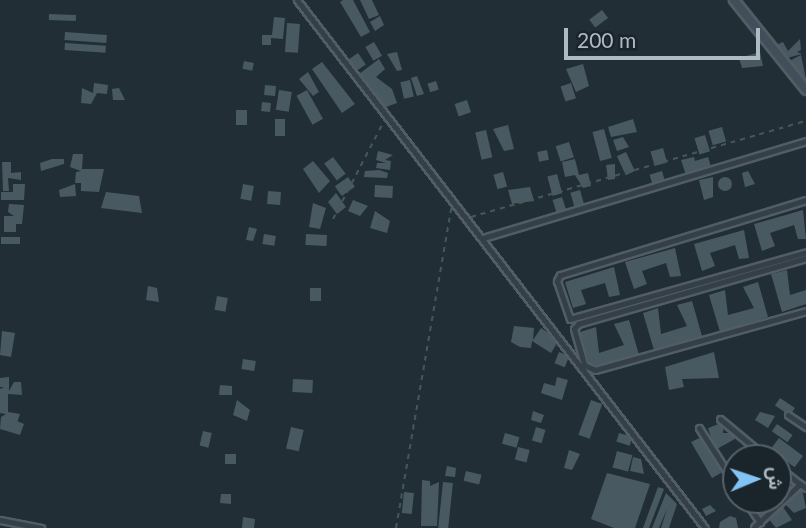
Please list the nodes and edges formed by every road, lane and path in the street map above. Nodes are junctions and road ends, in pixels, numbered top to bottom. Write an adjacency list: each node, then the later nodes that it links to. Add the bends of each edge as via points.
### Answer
1 (297, 0): 4 (street)
2 (734, 0): 3 (main road)
3 (806, 90)
4 (388, 113): 8 (street); 10 (path)
5 (806, 121): 9 (path)
6 (806, 141): 11 (street)
7 (806, 200): 12 (street, via 559,275 557,281 567,314 575,318)
8 (456, 203): 9 (street); 27 (path, via 450,211)
9 (468, 218): 11 (street)
10 (333, 219)
11 (483, 238): 28 (street)
12 (806, 252)
13 (806, 258): 14 (street, via 578,324 574,330 584,365 595,370)
14 (806, 311)
15 (788, 415): 18 (street)
16 (806, 415): 18 (street)
17 (720, 419): 21 (street)
18 (796, 421): 19 (street)
19 (806, 427)
20 (699, 428): 22 (street)
21 (750, 444)
22 (722, 464)
23 (803, 486): 25 (street)
24 (0, 520): 26 (street)
25 (757, 524)
26 (41, 528)
27 (396, 528)
28 (705, 528)

